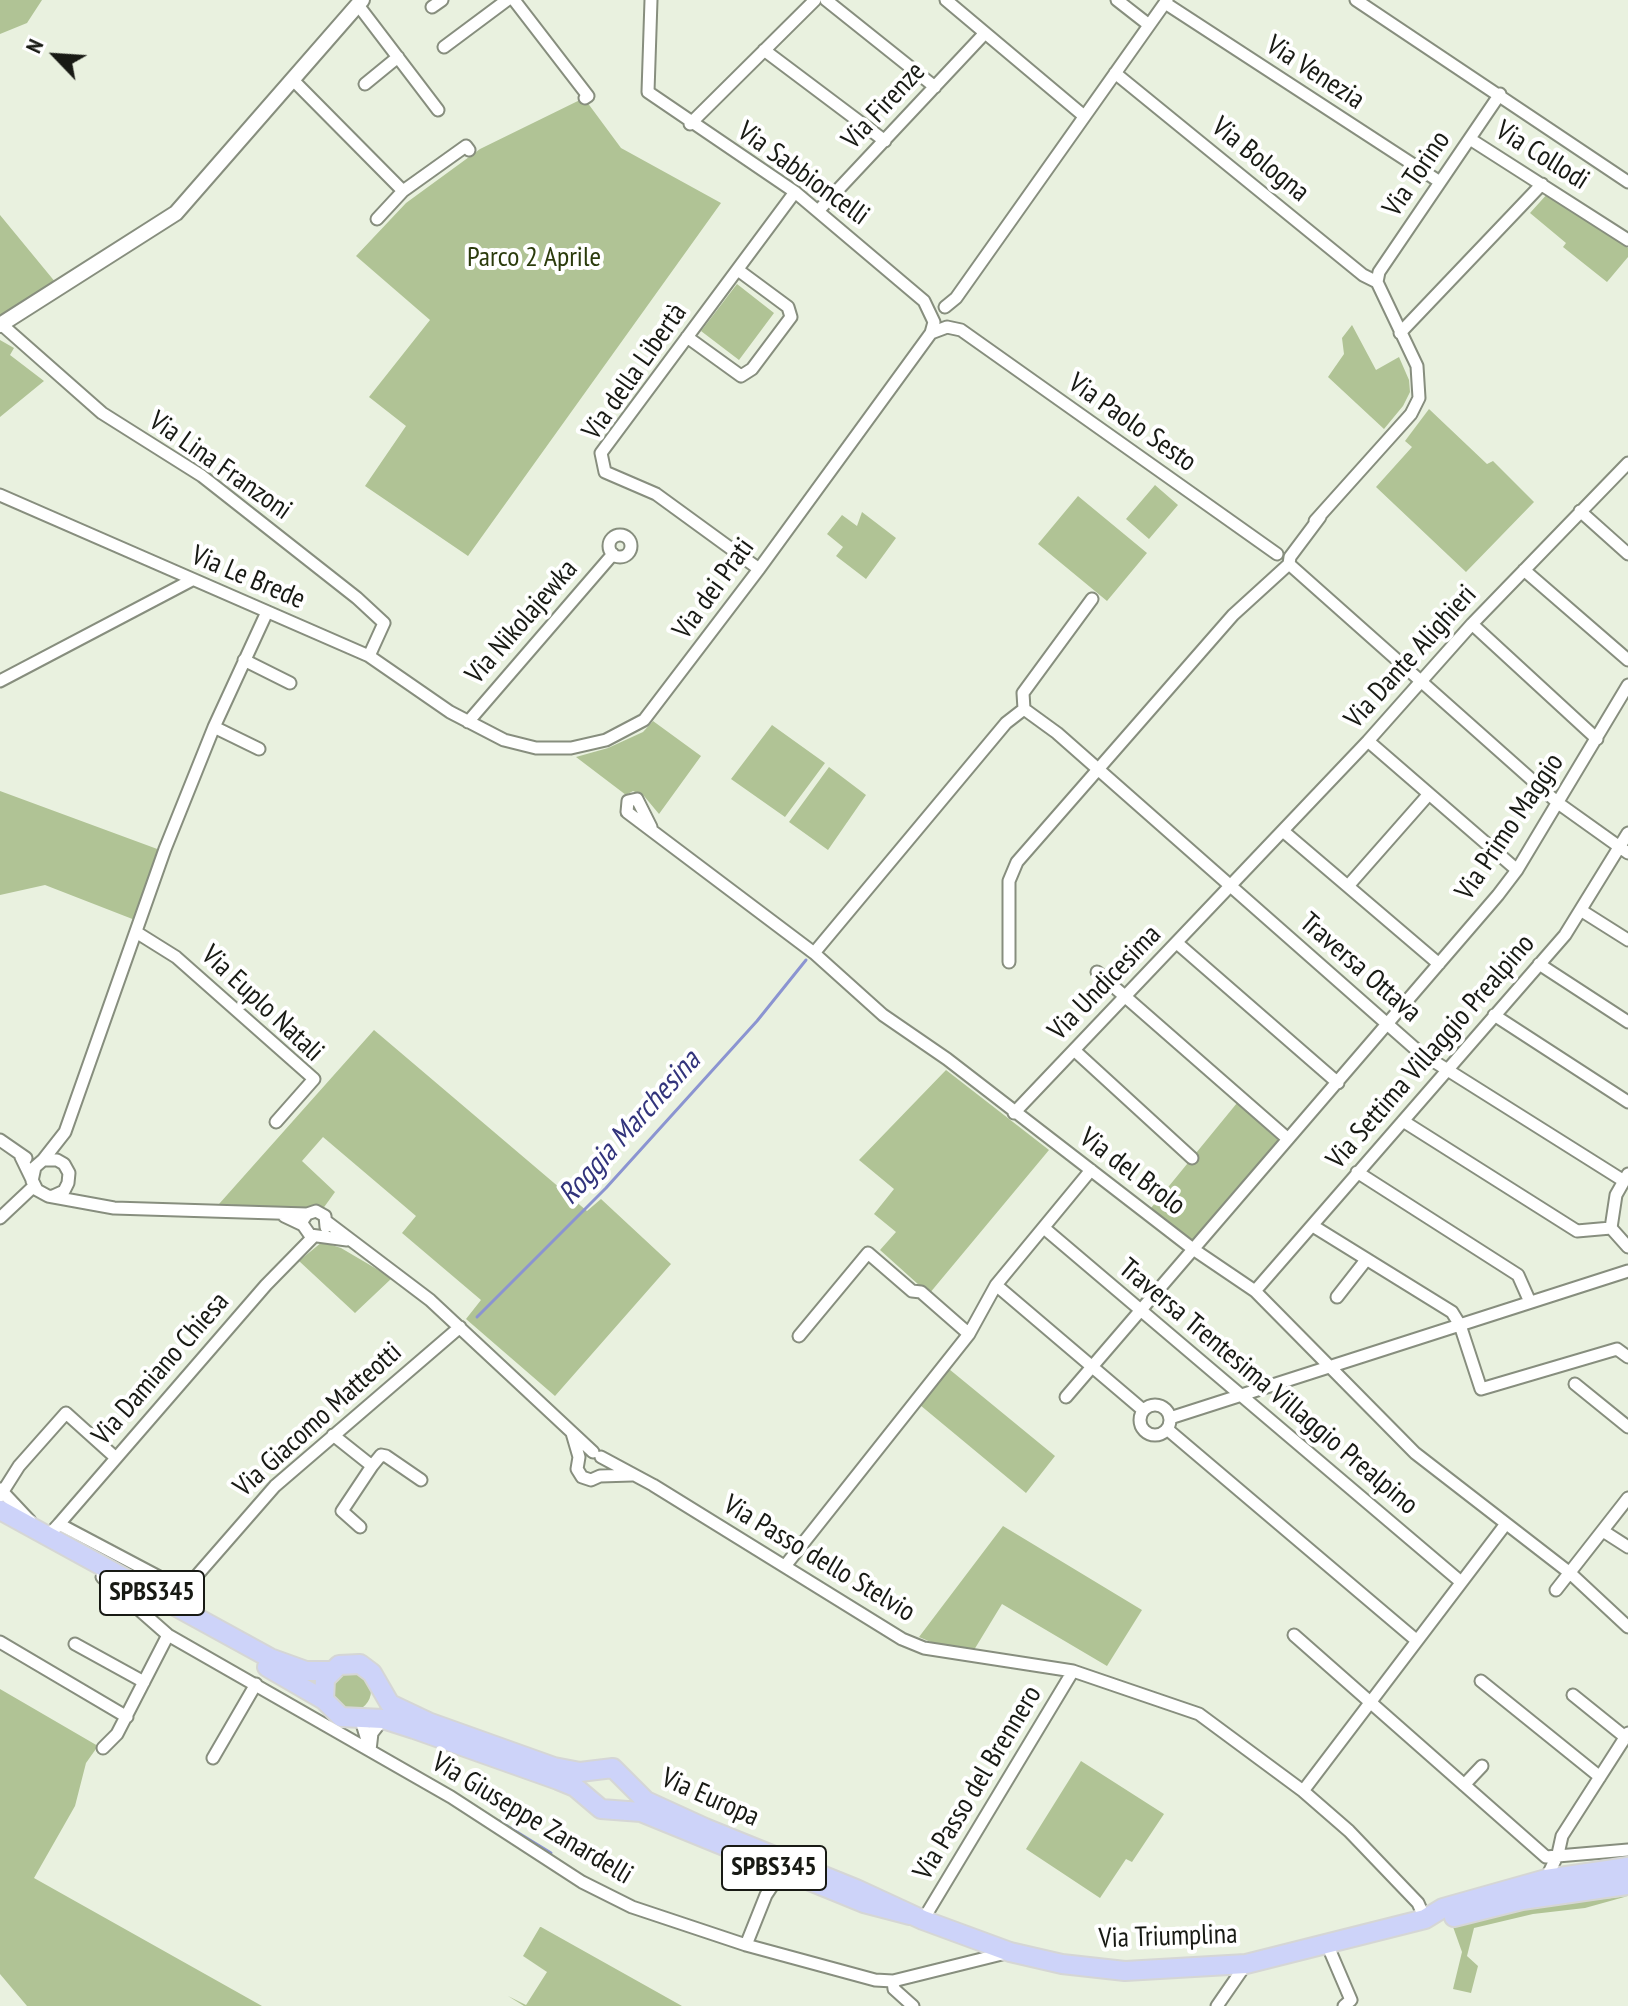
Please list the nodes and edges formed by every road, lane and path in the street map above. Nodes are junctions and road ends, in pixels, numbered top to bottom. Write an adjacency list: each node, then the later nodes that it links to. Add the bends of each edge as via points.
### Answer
1 (507, 0): 13 (street)
2 (514, 0): 21 (street)
3 (651, 0): 24 (street, Via Sabbioncelli, via 648,92)
4 (815, 0): 14 (street)
5 (826, 0): 19 (street)
6 (946, 0): 12 (street)
7 (1117, 0): 11 (street)
8 (1356, 0): 20 (street)
9 (1166, 2): 11 (street, Via dei Prati); 28 (street, Via Venezia)
10 (360, 3): 15 (street); 17 (street)
11 (1149, 25): 16 (street, Via dei Prati)
12 (985, 33): 19 (street, Via Firenze); 23 (street)
13 (444, 47)
14 (764, 50): 24 (street); 26 (street)
15 (398, 57): 18 (street); 22 (street)
16 (1115, 73): 23 (street, Via dei Prati); 37 (street, Via Bologna)
17 (293, 80): 31 (street); 39 (street, via 176,213)
18 (365, 84)
19 (935, 87): 26 (street, Via Firenze)
20 (1500, 94): 25 (street, Via Torino); 29 (street)
21 (585, 98)
22 (438, 110)
23 (1084, 116): 38 (street, Via dei Prati)
24 (690, 124): 32 (street, Via Sabbioncelli)
25 (1470, 139): 28 (street, Via Torino); 30 (street, Via Collodi)
26 (885, 141): 33 (street, Via Firenze)
27 (469, 150): 31 (street, via 466,146)
28 (1440, 182): 37 (street, Via Torino)
29 (1628, 182)
30 (1542, 184): 35 (street, Via Collodi); 40 (street)
31 (403, 191): 34 (street)
32 (795, 192): 33 (street, Via Sabbioncelli); 36 (street, Via della Libertà)
33 (818, 211): 38 (street, Via Sabbioncelli)
34 (377, 219)
35 (1628, 240)
36 (738, 270): 41 (street, Via della Libertà); 41 (street, via 788,307 791,317 752,369 741,376)
37 (1377, 282): 40 (street)
38 (942, 319): 47 (street, Via Paolo Sesto); 48 (street, Via dei Prati)
39 (1, 325): 54 (street, Via Lina Franzoni, via 102,413 202,476 357,598 384,623)
40 (1400, 333): 47 (street, via 1417,366 1419,398 1411,414)
41 (687, 337): 48 (street, Via della Libertà, via 605,448 601,463 615,479 656,494)
42 (1628, 463): 44 (street, Via Dante Alighieri)
43 (0, 495): 50 (street, Via Le Brede)
44 (1580, 511): 46 (street); 49 (street, Via Dante Alighieri)
45 (613, 554): 62 (street, Via Nikolajewka)
46 (1628, 554)
47 (1283, 559): 59 (street, Via Paolo Sesto); 67 (street)
48 (759, 569): 62 (street, Via dei Prati, via 650,715 622,733 584,745 536,748)
49 (1524, 570): 53 (street, Via Dante Alighieri); 56 (street)
50 (192, 580): 52 (street, Via Le Brede); 57 (street)
51 (1092, 599): 61 (street, via 1023,693)
52 (267, 612): 54 (street, Via Le Brede); 55 (street)
53 (1472, 624): 59 (street, Via Dante Alighieri); 64 (street)
54 (369, 656): 62 (street, Via Le Brede)
55 (244, 660): 58 (street); 63 (street)
56 (1628, 660)
57 (1, 679)
58 (290, 683)
59 (1420, 683): 65 (street, Via Dante Alighieri); 69 (street, Via Paolo Sesto)
60 (1628, 685): 64 (street, Via Primo Maggio)
61 (1027, 710): 67 (street, Traversa Ottava); 81 (street, via 1006,723)
62 (468, 722)
63 (214, 727): 66 (street); 78 (street)
64 (1597, 739): 69 (street, Via Primo Maggio)
65 (1368, 741): 68 (street); 71 (street, Via Dante Alighieri)
66 (259, 749)
67 (1097, 769): 75 (street, Traversa Ottava); 82 (street, via 1011,872)
68 (1429, 794): 74 (street); 76 (street)
69 (1558, 803): 73 (street, Via Paolo Sesto); 74 (street, Via Primo Maggio)
70 (651, 827): 81 (street, Via del Brolo)
71 (1283, 831): 75 (street, Via Dante Alighieri); 76 (street)
72 (1628, 833): 73 (street, Via Settima Villaggio Prealpino)
73 (1624, 851): 77 (street, Via Settima Villaggio Prealpino)
74 (1517, 870): 83 (street, Via Primo Maggio)
75 (1231, 886): 80 (street, Via Undicesima); 89 (street, Traversa Ottava)
76 (1348, 886): 83 (street)
77 (1582, 911): 79 (street); 84 (street, Via Settima Villaggio Prealpino)
78 (136, 932): 96 (street, Via Euplo Natali, via 176,957 314,1079); 97 (street)
79 (1628, 940)
80 (1177, 943): 86 (street, Via Undicesima); 92 (street)
81 (814, 953): 94 (street, Via del Brolo, via 883,1015)
82 (1009, 962)
83 (1439, 964): 89 (street, Via Primo Maggio)
84 (1539, 964): 87 (street, Via Settima Villaggio Prealpino); 88 (street)
85 (1097, 972): 86 (street)
86 (1125, 997): 90 (street, Via Undicesima); 98 (street)
87 (1494, 1015): 91 (street, Via Settima Villaggio Prealpino); 93 (street)
88 (1628, 1022)
89 (1388, 1023): 91 (street, Traversa Ottava); 92 (street, Via Primo Maggio)
90 (1074, 1050): 94 (street, Via Undicesima); 101 (street)
91 (1447, 1069): 95 (street, Via Settima Villaggio Prealpino); 106 (street, Traversa Ottava)
92 (1338, 1083): 98 (street, Via Primo Maggio)
93 (1628, 1102)
94 (1014, 1113): 104 (street, Via del Brolo)
95 (1403, 1121): 105 (street, Via Settima Villaggio Prealpino); 116 (street, via 1577,1231)
96 (276, 1122)
97 (65, 1132): 102 (street); 103 (street)
98 (1288, 1139): 118 (street, Via Primo Maggio)
99 (0, 1140): 100 (street)
100 (21, 1157): 102 (street); 107 (street)
101 (1192, 1158)
102 (40, 1162): 103 (street, via 50,1158); 107 (street)
103 (64, 1164): 108 (street)
104 (1091, 1170): 115 (street); 118 (street, Via del Brolo)
105 (1357, 1172): 113 (street, Via Settima Villaggio Prealpino); 124 (street, via 1518,1275)
106 (1626, 1178): 116 (street, via 1616,1195)
107 (33, 1183): 109 (street); 111 (street)
108 (68, 1183): 109 (street, via 64,1191); 110 (street)
109 (48, 1196): 110 (street); 111 (street)
110 (87, 1203): 114 (street, via 280,1214)
111 (16, 1204): 112 (street)
112 (0, 1218)
113 (1313, 1226): 119 (street); 122 (street, Via Settima Villaggio Prealpino)
114 (313, 1227): 127 (street, Via Passo dello Stelvio, via 351,1241); 143 (street, Via Damiano Chiesa)
115 (1044, 1228): 121 (street); 125 (street, Traversa Trentesima Villaggio Prealpino)
116 (1611, 1228): 117 (street)
117 (1628, 1247)
118 (1193, 1249): 122 (street, Via del Brolo); 125 (street, Via Primo Maggio)
119 (1366, 1260): 123 (street); 126 (street, via 1452,1312)
120 (1628, 1271): 124 (street)
121 (996, 1285): 128 (street); 132 (street)
122 (1255, 1291): 131 (street, Via del Brolo)
123 (1337, 1297)
124 (1530, 1302): 126 (street)
125 (1140, 1310): 132 (street, Via Primo Maggio); 134 (street, Traversa Trentesima Villaggio Prealpino)
126 (1460, 1325): 130 (street, via 1481,1389 1617,1349); 131 (street)
127 (460, 1327): 139 (street, Via Passo dello Stelvio); 140 (street, Via Giacomo Matteotti)
128 (969, 1334): 129 (street, via 868,1253); 156 (street)
129 (799, 1336)
130 (1628, 1357)
131 (1332, 1365): 134 (street); 151 (street, Via del Brolo, via 1415,1453)
132 (1091, 1368): 135 (street, Via Primo Maggio); 136 (street)
133 (1575, 1384): 138 (street)
134 (1241, 1395): 137 (street); 159 (street, Traversa Trentesima Villaggio Prealpino)
135 (1066, 1397)
136 (1143, 1410): 137 (street, via 1152,1404 1162,1406); 137 (street, via 1140,1423 1145,1431 1154,1435)
137 (1169, 1423): 165 (street)
138 (1628, 1427)
139 (571, 1428): 141 (street, Via Passo dello Stelvio); 142 (street)
140 (333, 1435): 144 (street); 160 (street, Via Giacomo Matteotti, via 268,1493)
141 (597, 1455): 142 (street); 145 (street, Via Passo dello Stelvio); 146 (street, via 604,1469)
142 (579, 1457): 146 (street, via 580,1475 588,1480)
143 (116, 1458): 148 (street, via 66,1413 19,1466); 153 (street, Via Damiano Chiesa)
144 (372, 1466): 147 (street, via 386,1456); 152 (street, via 342,1511)
145 (636, 1475): 146 (street); 156 (street, Via Passo dello Stelvio)
146 (600, 1476)
147 (421, 1480)
148 (1, 1497): 153 (main road, Via Europa / SPBS345)
149 (1628, 1498): 154 (street)
150 (0, 1525): 158 (main road, Via Europa / SPBS345)
151 (1505, 1525): 157 (street, Via del Brolo); 159 (street)
152 (360, 1527)
153 (49, 1531): 160 (street, Via Europa); 168 (main road, Via Europa / SPBS345, via 270,1658 306,1671)
154 (1603, 1531): 155 (street); 157 (street)
155 (1628, 1547)
156 (785, 1566): 169 (street, Via Passo dello Stelvio, via 924,1648)
157 (1570, 1573): 161 (street); 162 (street, Via del Brolo)
158 (102, 1577): 163 (street); 176 (main road, Via Europa / SPBS345)
159 (1461, 1582): 165 (street)
160 (182, 1589)
161 (1556, 1590)
162 (1628, 1627)
163 (168, 1635): 172 (street); 173 (street)
164 (1294, 1635): 175 (street)
165 (1416, 1640): 175 (street)
166 (0, 1642): 177 (street)
167 (75, 1644): 172 (street)
168 (330, 1671): 170 (main road, Via Europa / SPBS345, via 355,1663); 176 (main road, via 322,1687)
169 (1073, 1671): 189 (street, Via Passo dello Stelvio, via 1199,1714); 200 (street, Via Passo del Brennero)
170 (377, 1681): 179 (main road, via 374,1706); 185 (main road, Via Europa / SPBS345, via 390,1704 466,1738 554,1767 580,1772)
171 (1481, 1681): 186 (street)
172 (144, 1682): 177 (street)
173 (256, 1684): 176 (street); 183 (street)
174 (1573, 1695): 180 (street)
175 (1371, 1703): 188 (street); 189 (street)
176 (323, 1709): 179 (main road, Via Europa / SPBS345)
177 (127, 1717): 181 (street)
178 (383, 1719): 179 (main road, Via Europa / SPBS345); 182 (street, via 372,1733); 190 (main road, Via Europa / SPBS345, via 558,1780)
179 (353, 1724): 182 (street); 182 (street, Via Giuseppe Zanardelli)
180 (1627, 1735): 186 (street)
181 (103, 1748)
182 (370, 1750): 203 (street, Via Giuseppe Zanardelli, via 614,1899)
183 (213, 1758)
184 (1482, 1766): 188 (street)
185 (599, 1768): 187 (main road, Via Europa / SPBS345, via 613,1768); 190 (main road, via 588,1778)
186 (1600, 1777): 193 (street, via 1562,1836)
187 (627, 1780): 191 (main road, Via Europa, via 625,1799); 200 (main road, Via Europa / SPBS345, via 646,1801)
188 (1464, 1785): 193 (street, via 1546,1857)
189 (1303, 1791): 201 (street, Via Passo dello Stelvio, via 1381,1863 1418,1903)
190 (589, 1800): 191 (main road, Via Europa / SPBS345, via 601,1809)
191 (615, 1808): 197 (main road, Via Europa / SPBS345, via 663,1820)
192 (1628, 1850): 194 (street)
193 (1558, 1854): 194 (street); 198 (street)
194 (1573, 1855): 196 (street, Via Triumplina)
195 (1628, 1867): 196 (main road, Via Triumplina)
196 (1591, 1870): 198 (main road, Via Triumplina); 199 (street, Via Triumplina)
197 (782, 1871): 200 (main road, Via Europa / SPBS345); 203 (street)
198 (1546, 1879): 201 (main road, Via Triumplina, via 1443,1908)
199 (1620, 1886): 201 (main road, Via Triumplina, via 1522,1900 1444,1920)
200 (917, 1917): 204 (main road, Via Triumplina)
201 (1425, 1919): 202 (main road, Via Triumplina)
202 (1327, 1944): 205 (main road, Via Triumplina); 211 (street, via 1351,2000)
203 (746, 1945): 207 (street, Via Giuseppe Zanardelli, via 856,1977)
204 (1010, 1952): 206 (main road, Via Triumplina, via 1125,1971); 207 (street, Via Triumplina)
205 (1246, 1964): 206 (main road, Via Triumplina); 208 (street)
206 (1206, 1966): 208 (street, via 1218,1972)
207 (893, 1981): 209 (street, via 894,1989)
208 (1227, 1994): 210 (street)
209 (913, 2006)
210 (1217, 2006)
211 (1344, 2006)

